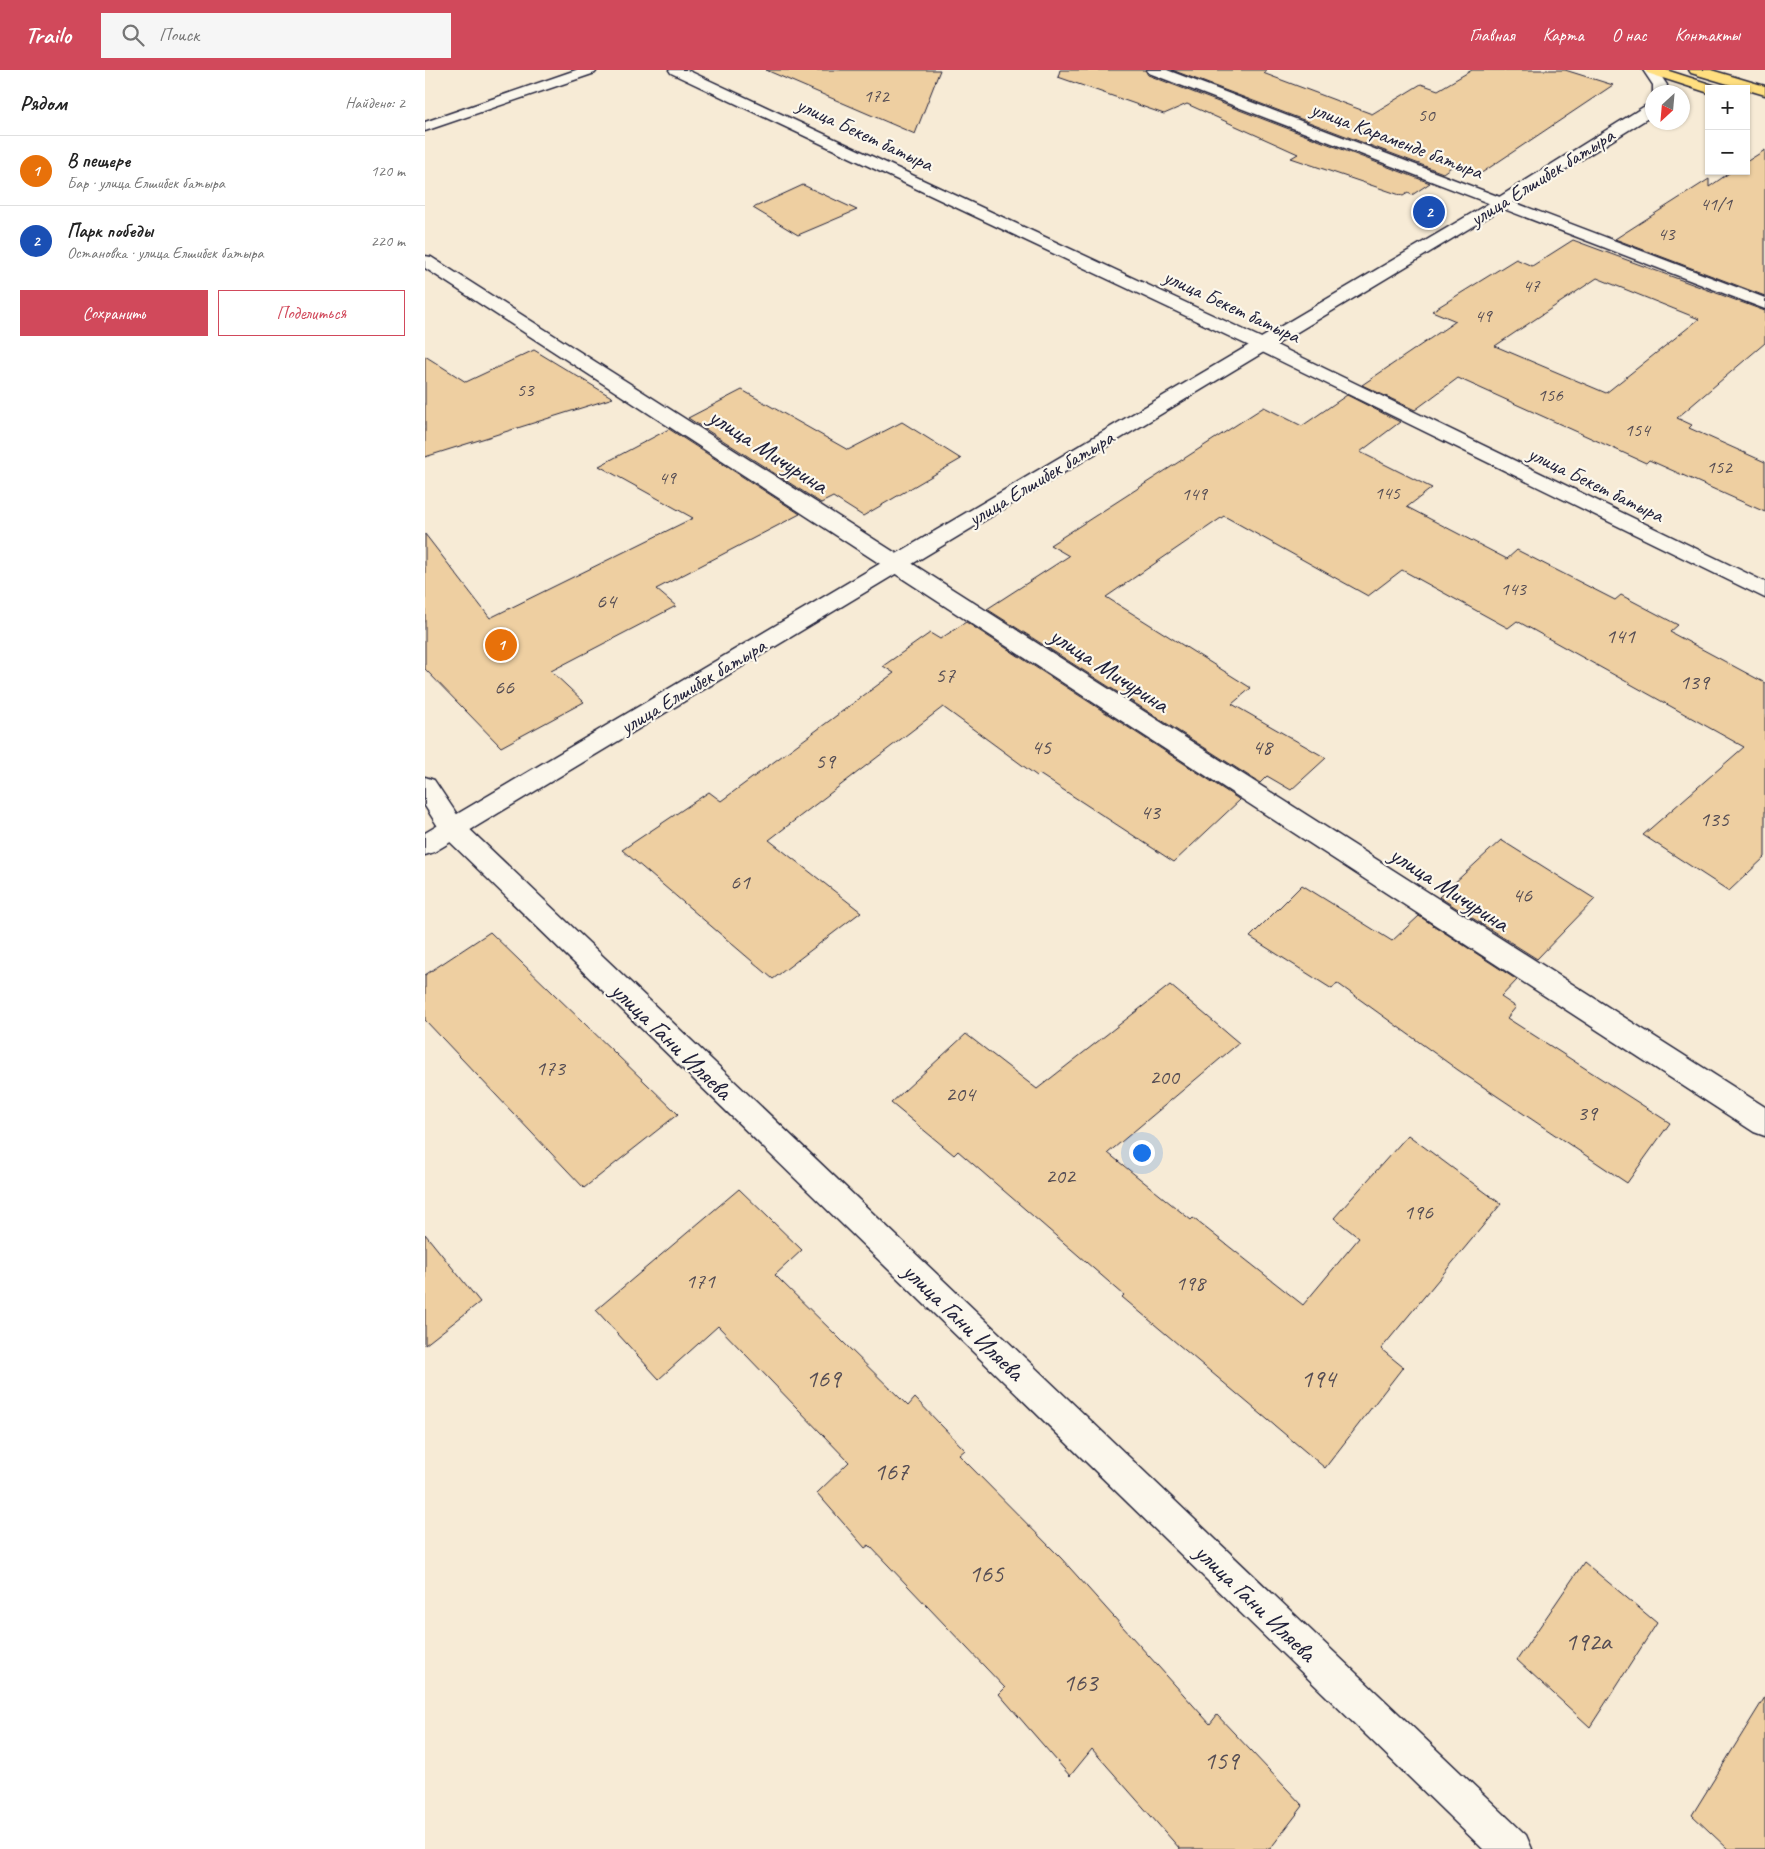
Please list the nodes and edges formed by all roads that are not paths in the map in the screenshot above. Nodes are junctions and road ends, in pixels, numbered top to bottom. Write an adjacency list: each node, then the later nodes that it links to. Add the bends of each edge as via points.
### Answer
1 (590, 70): 12 (street)
2 (676, 70): 16 (street, улица Бекет батыра)
3 (1154, 70): 13 (street, улица Караменде батыра)
4 (1651, 70): 6 (street); 7 (main road)
5 (1696, 70): 8 (main road)
6 (1660, 85)
7 (1705, 87)
8 (1765, 92)
9 (1750, 101): 10 (main road)
10 (1765, 106)
11 (1645, 113): 13 (street, улица Елшибек батыра)
12 (425, 127)
13 (1502, 202): 15 (street, улица Караменде батыра); 16 (street, улица Елшибек батыра)
14 (425, 261): 17 (street, улица Мичурина)
15 (1765, 304)
16 (1264, 346): 17 (street, улица Елшибек батыра); 18 (street, улица Бекет батыра)
17 (897, 564): 20 (street, улица Елшибек батыра); 22 (street, улица Мичурина)
18 (1765, 591)
19 (425, 786): 20 (street, улица Гани Иляева)
20 (453, 828): 21 (street, улица Елшибек батыра); 23 (street, улица Гани Иляева)
21 (425, 845)
22 (1765, 1123)
23 (1512, 1849)

